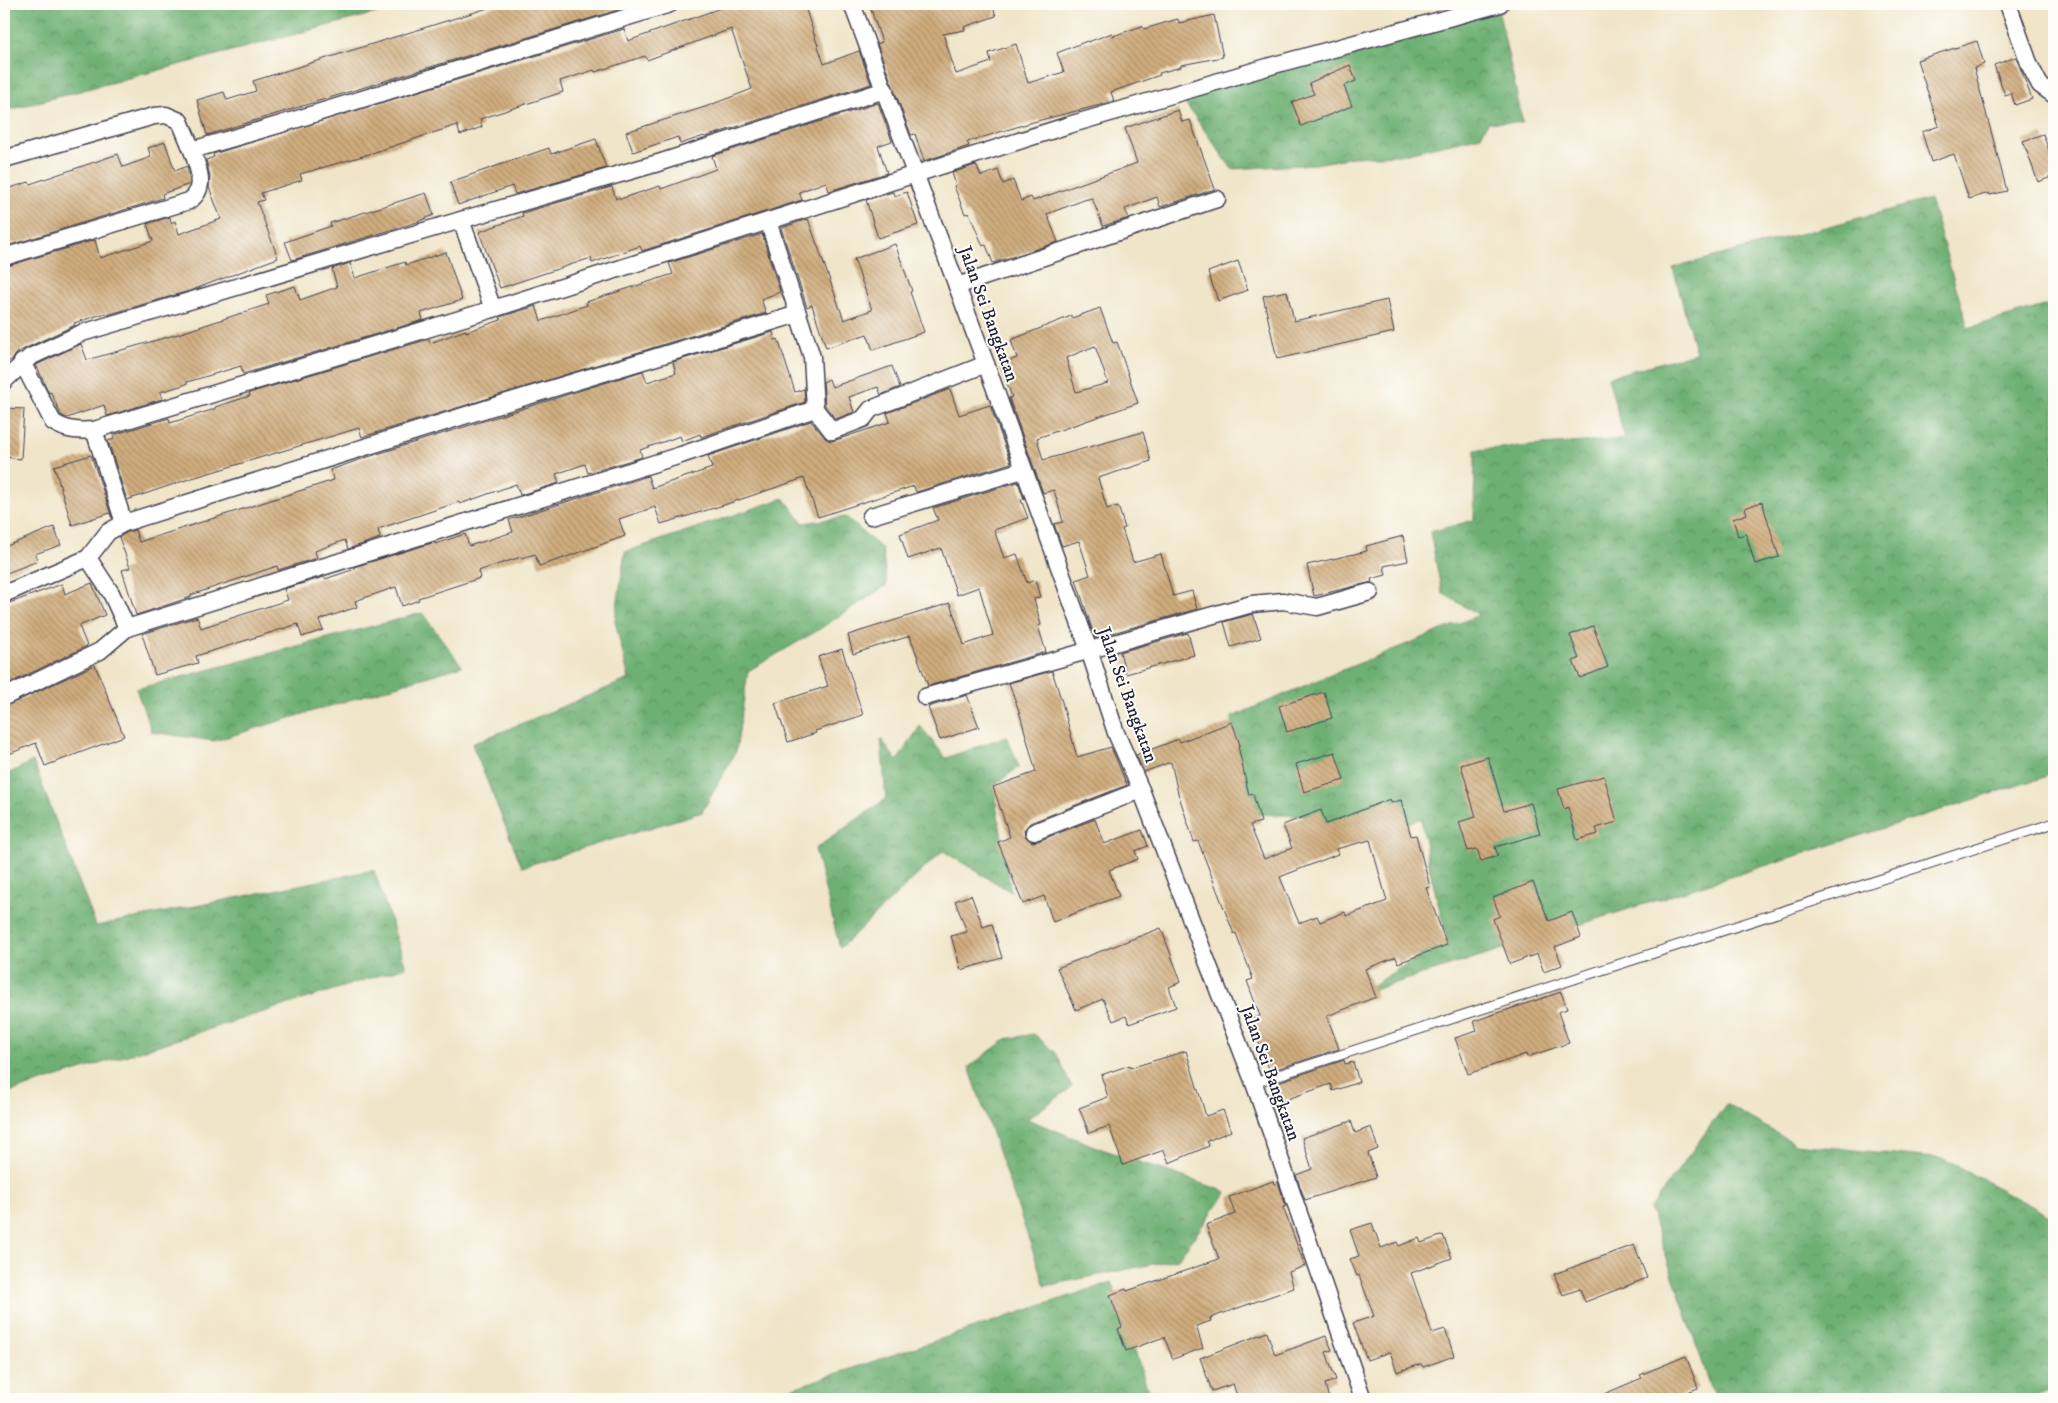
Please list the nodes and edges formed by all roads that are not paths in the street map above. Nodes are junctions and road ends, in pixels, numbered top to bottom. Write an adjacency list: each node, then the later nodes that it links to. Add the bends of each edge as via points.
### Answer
1 (670, 4): 7 (street)
2 (852, 4): 5 (street, Jalan Sei Bangkatan)
3 (1500, 4): 9 (street, via 1264,68)
4 (2008, 4): 6 (street, via 2030,66 2040,85)
5 (885, 90): 9 (street, Jalan Sei Bangkatan); 11 (street, via 658,164)
6 (2054, 95)
7 (192, 150): 8 (street, via 180,121 166,115); 13 (street, via 200,190 189,201)
8 (4, 159)
9 (915, 173): 12 (street); 14 (street, Jalan Sei Bangkatan)
10 (1217, 199): 14 (street)
11 (461, 220): 15 (street); 17 (street, via 82,333)
12 (768, 221): 15 (street); 16 (street)
13 (4, 257)
14 (957, 286): 18 (street, Jalan Sei Bangkatan)
15 (493, 309): 21 (street)
16 (798, 314): 20 (street, via 812,357); 24 (street)
17 (22, 362): 19 (street); 21 (street, via 53,422 75,431)
18 (986, 364): 20 (street, via 871,409 863,419 832,430); 22 (street, Jalan Sei Bangkatan)
19 (4, 381)
20 (815, 409): 28 (street, via 681,455)
21 (94, 430): 24 (street)
22 (1023, 470): 23 (street); 29 (street, Jalan Sei Bangkatan)
23 (870, 516)
24 (124, 523): 25 (street, via 108,532)
25 (88, 558): 27 (street); 28 (street, via 112,593)
26 (1370, 592): 29 (street, via 1317,607 1282,601 1252,604)
27 (4, 594)
28 (128, 628): 30 (street, via 100,652)
29 (1089, 650): 31 (street); 32 (street, Jalan Sei Bangkatan, via 1116,734)
30 (4, 696)
31 (925, 697)
32 (1141, 790): 34 (street); 35 (street, Jalan Sei Bangkatan)
33 (2054, 823): 35 (lane)
34 (1034, 832)
35 (1254, 1084): 36 (street, Jalan Sei Bangkatan)
36 (1363, 1399)

